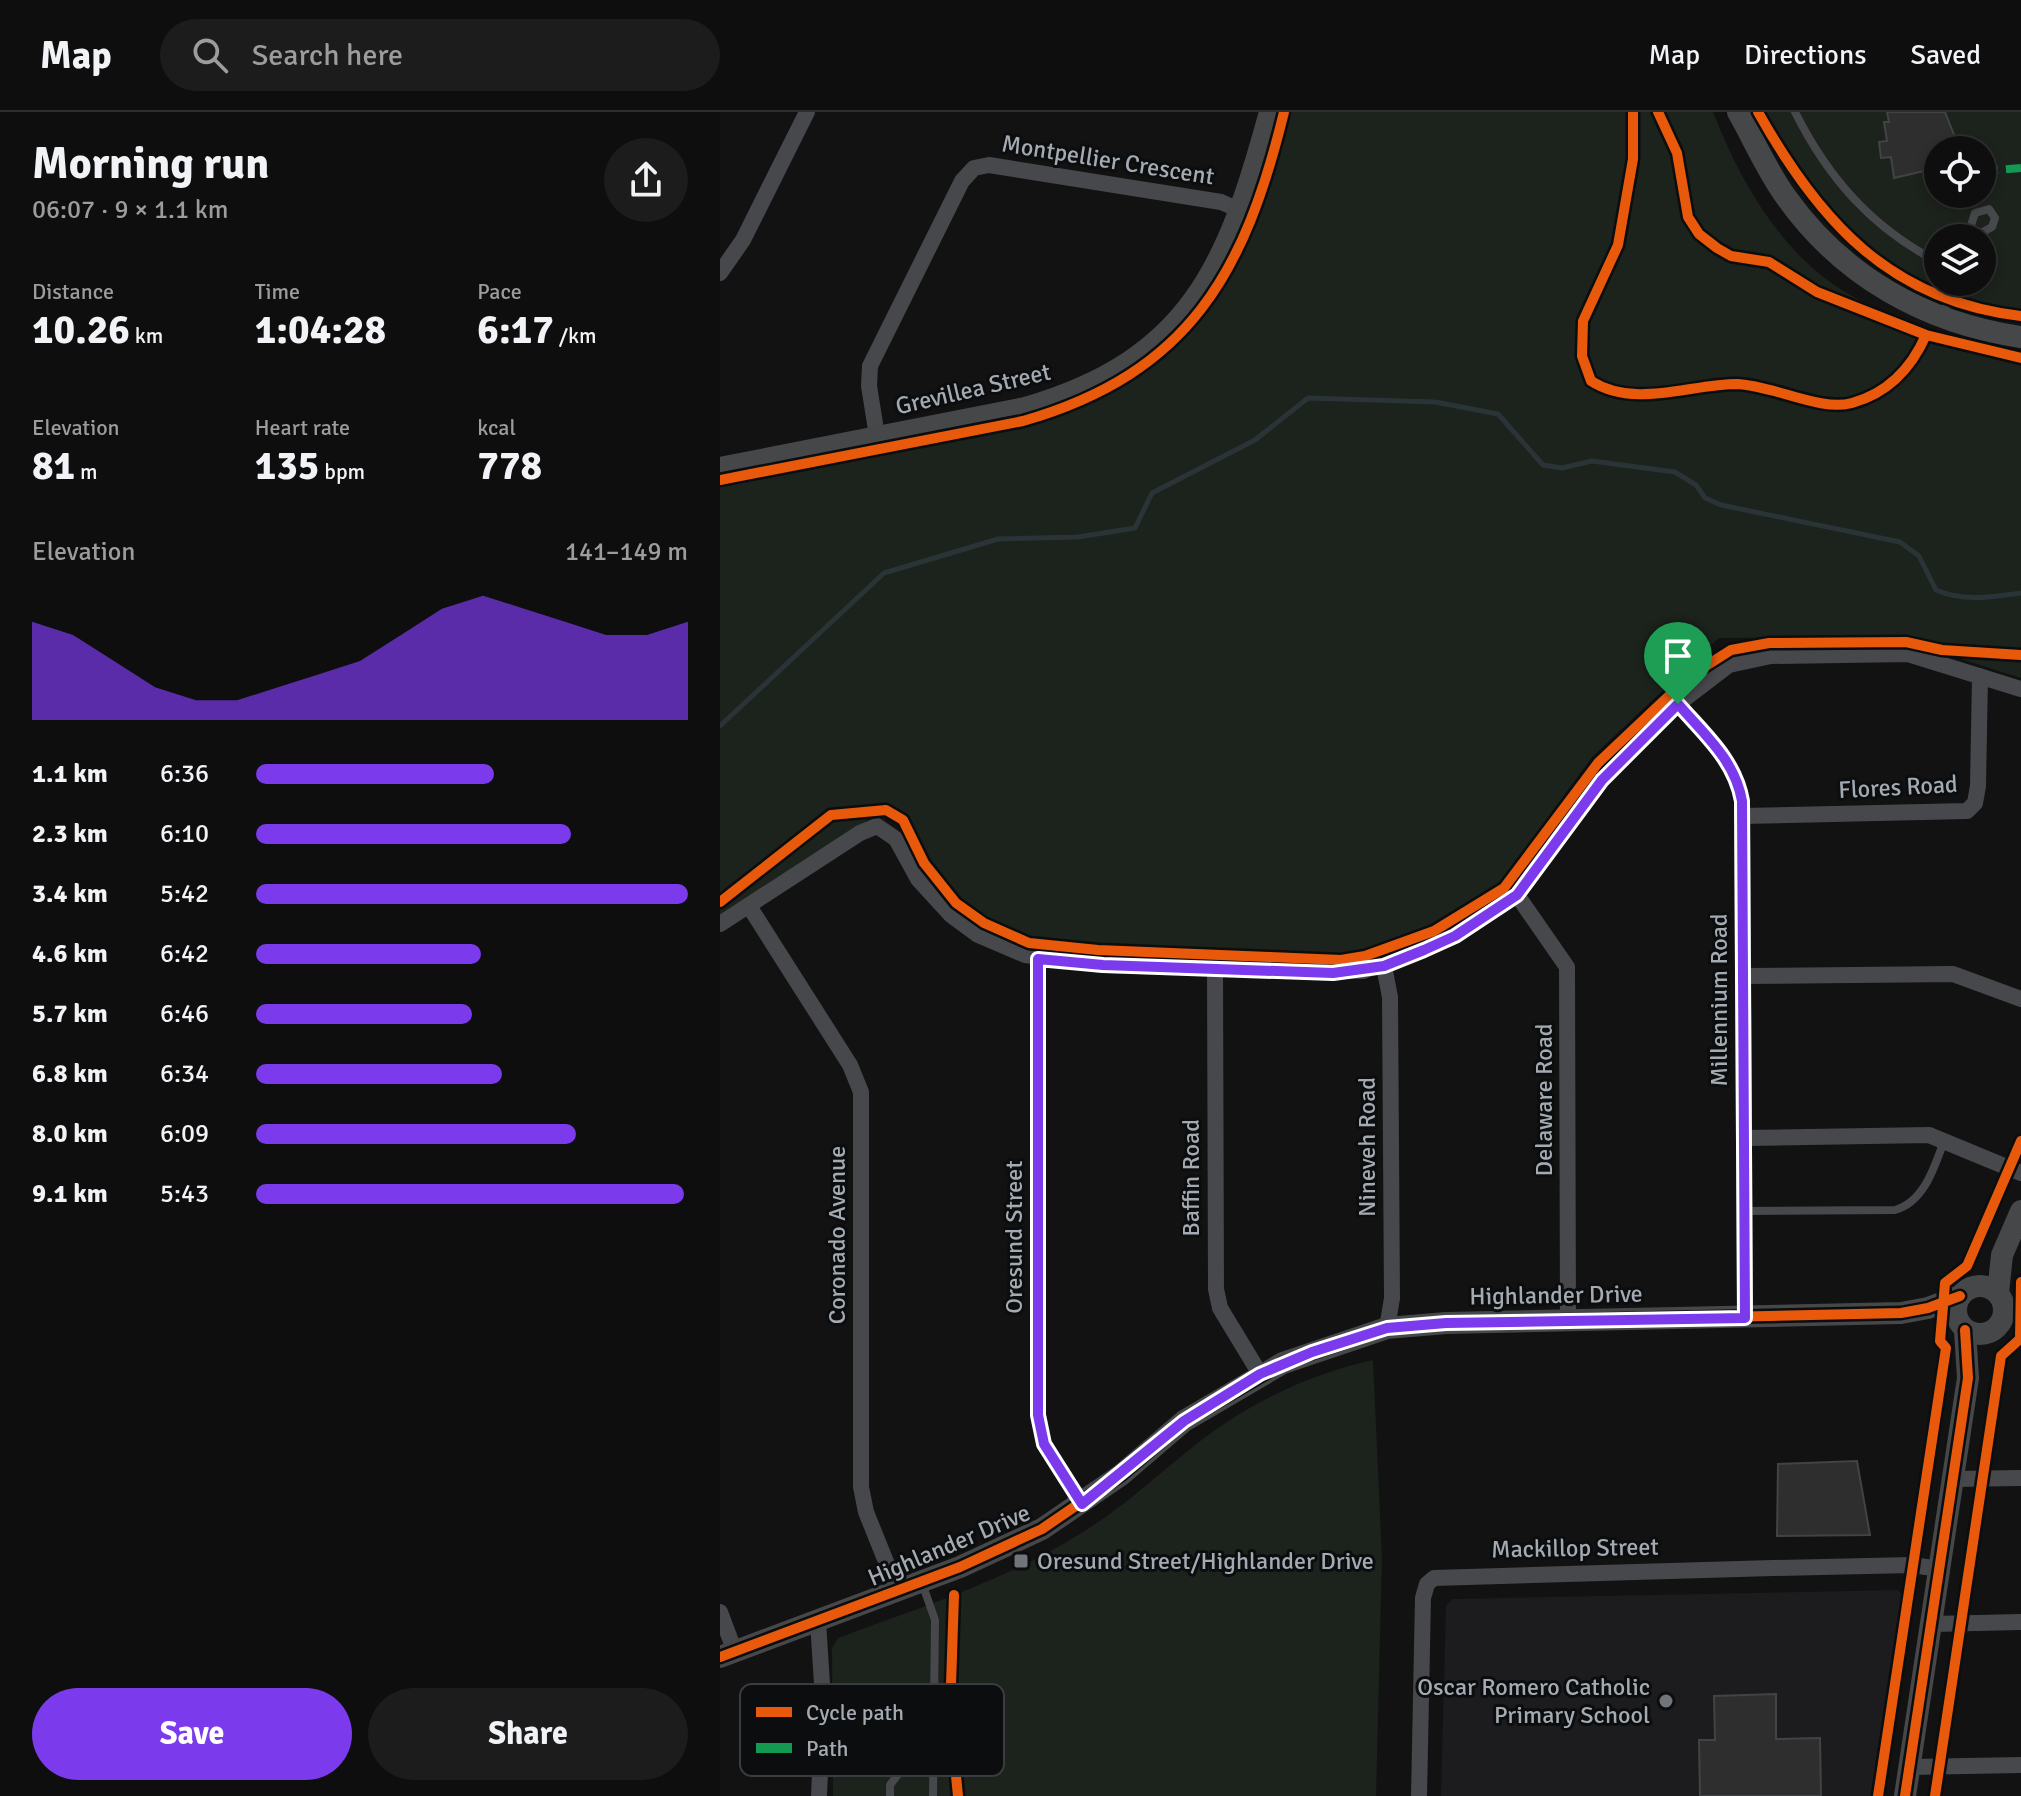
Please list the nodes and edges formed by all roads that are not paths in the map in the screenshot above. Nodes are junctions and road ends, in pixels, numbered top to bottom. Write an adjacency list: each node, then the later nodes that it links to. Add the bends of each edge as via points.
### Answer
1 (807, 112): 7 (street, via 743,240)
2 (1270, 112): 5 (street, Grevillea Street)
3 (1738, 112): 9 (street, via 1784,195 1835,254 1900,299)
4 (1795, 112): 6 (lane, via 1831,175 1853,200 1900,241)
5 (1242, 211): 11 (street, Grevillea Street, via 1218,266 1195,300 1148,348 1115,372 1025,408); 11 (street, Montpellier Crescent, via 1190,197 989,165 974,168 962,181 870,366)
6 (1924, 254)
7 (720, 273)
8 (1949, 296): 9 (lane)
9 (1942, 318): 10 (street)
10 (2021, 337)
11 (877, 436): 12 (street, Grevillea Street)
12 (720, 468)
13 (1980, 676): 14 (street); 15 (street, via 1908,654 1771,656 1729,665); 16 (street, Flores Road, via 1978,786 1975,803 1967,811)
14 (2021, 689)
15 (1678, 704): 16 (street, Millennium Road, via 1735,773); 17 (street, via 1602,780)
16 (1742, 816): 23 (street, Millennium Road)
17 (1517, 895): 21 (street, via 1455,936); 35 (street, Delaware Road, via 1567,967)
18 (749, 906): 19 (street); 20 (street, via 877,826 896,839 918,879 951,915 995,943); 46 (street, Coronado Avenue, via 850,1065 861,1092 861,1487)
19 (720, 924)
20 (1038, 959): 22 (street); 43 (street, Oresund Street, via 1038,1415 1044,1444)
21 (1384, 966): 22 (street, via 1333,973); 38 (street, Nineveh Road, via 1390,997 1392,1282)
22 (1215, 969): 39 (street, Baffin Road, via 1216,1289 1220,1308)
23 (1743, 976): 24 (street, via 1953,974); 25 (street, Millennium Road)
24 (2021, 999)
25 (1744, 1138): 26 (street, via 1915,1134); 28 (street, Millennium Road)
26 (1944, 1140): 27 (street); 28 (lane, via 1918,1199 1908,1207)
27 (2021, 1173)
28 (1745, 1211): 34 (street, Millennium Road)
29 (2021, 1211): 30 (street)
30 (2007, 1243): 31 (street); 32 (street)
31 (1968, 1291): 32 (street, via 1987,1287); 33 (street, Highlander Drive); 37 (street, via 1956,1310)
32 (2007, 1298): 36 (street)
33 (1901, 1313): 34 (street, Highlander Drive); 37 (street, Highlander Drive)
34 (1745, 1318): 35 (street, Highlander Drive)
35 (1568, 1320): 38 (street, Highlander Drive)
36 (2005, 1324): 37 (street, via 1978,1335); 40 (street)
37 (1962, 1327): 40 (street)
38 (1387, 1328): 39 (street, Highlander Drive)
39 (1260, 1374): 43 (street, Highlander Drive, via 1184,1421)
40 (1968, 1378): 42 (street)
41 (2021, 1478): 42 (street)
42 (1953, 1479): 44 (street)
43 (1082, 1504): 45 (street, Highlander Drive, via 1008,1545)
44 (1940, 1569): 50 (street); 60 (street, Mackillop Street, via 1788,1567 1434,1578 1423,1598)
45 (921, 1581): 46 (street, Highlander Drive); 53 (lane, via 935,1620)
46 (897, 1589): 48 (street, Highlander Drive)
47 (720, 1612): 51 (street)
48 (818, 1622): 51 (street, Highlander Drive); 52 (street)
49 (2021, 1622): 50 (street)
50 (1932, 1624): 55 (street)
51 (727, 1655)
52 (822, 1684)
53 (934, 1684)
54 (2021, 1765): 55 (street)
55 (1910, 1767): 61 (street)
56 (820, 1776): 58 (street)
57 (897, 1776): 59 (lane)
58 (819, 1796)
59 (890, 1796)
60 (1419, 1796)
61 (1905, 1796)

